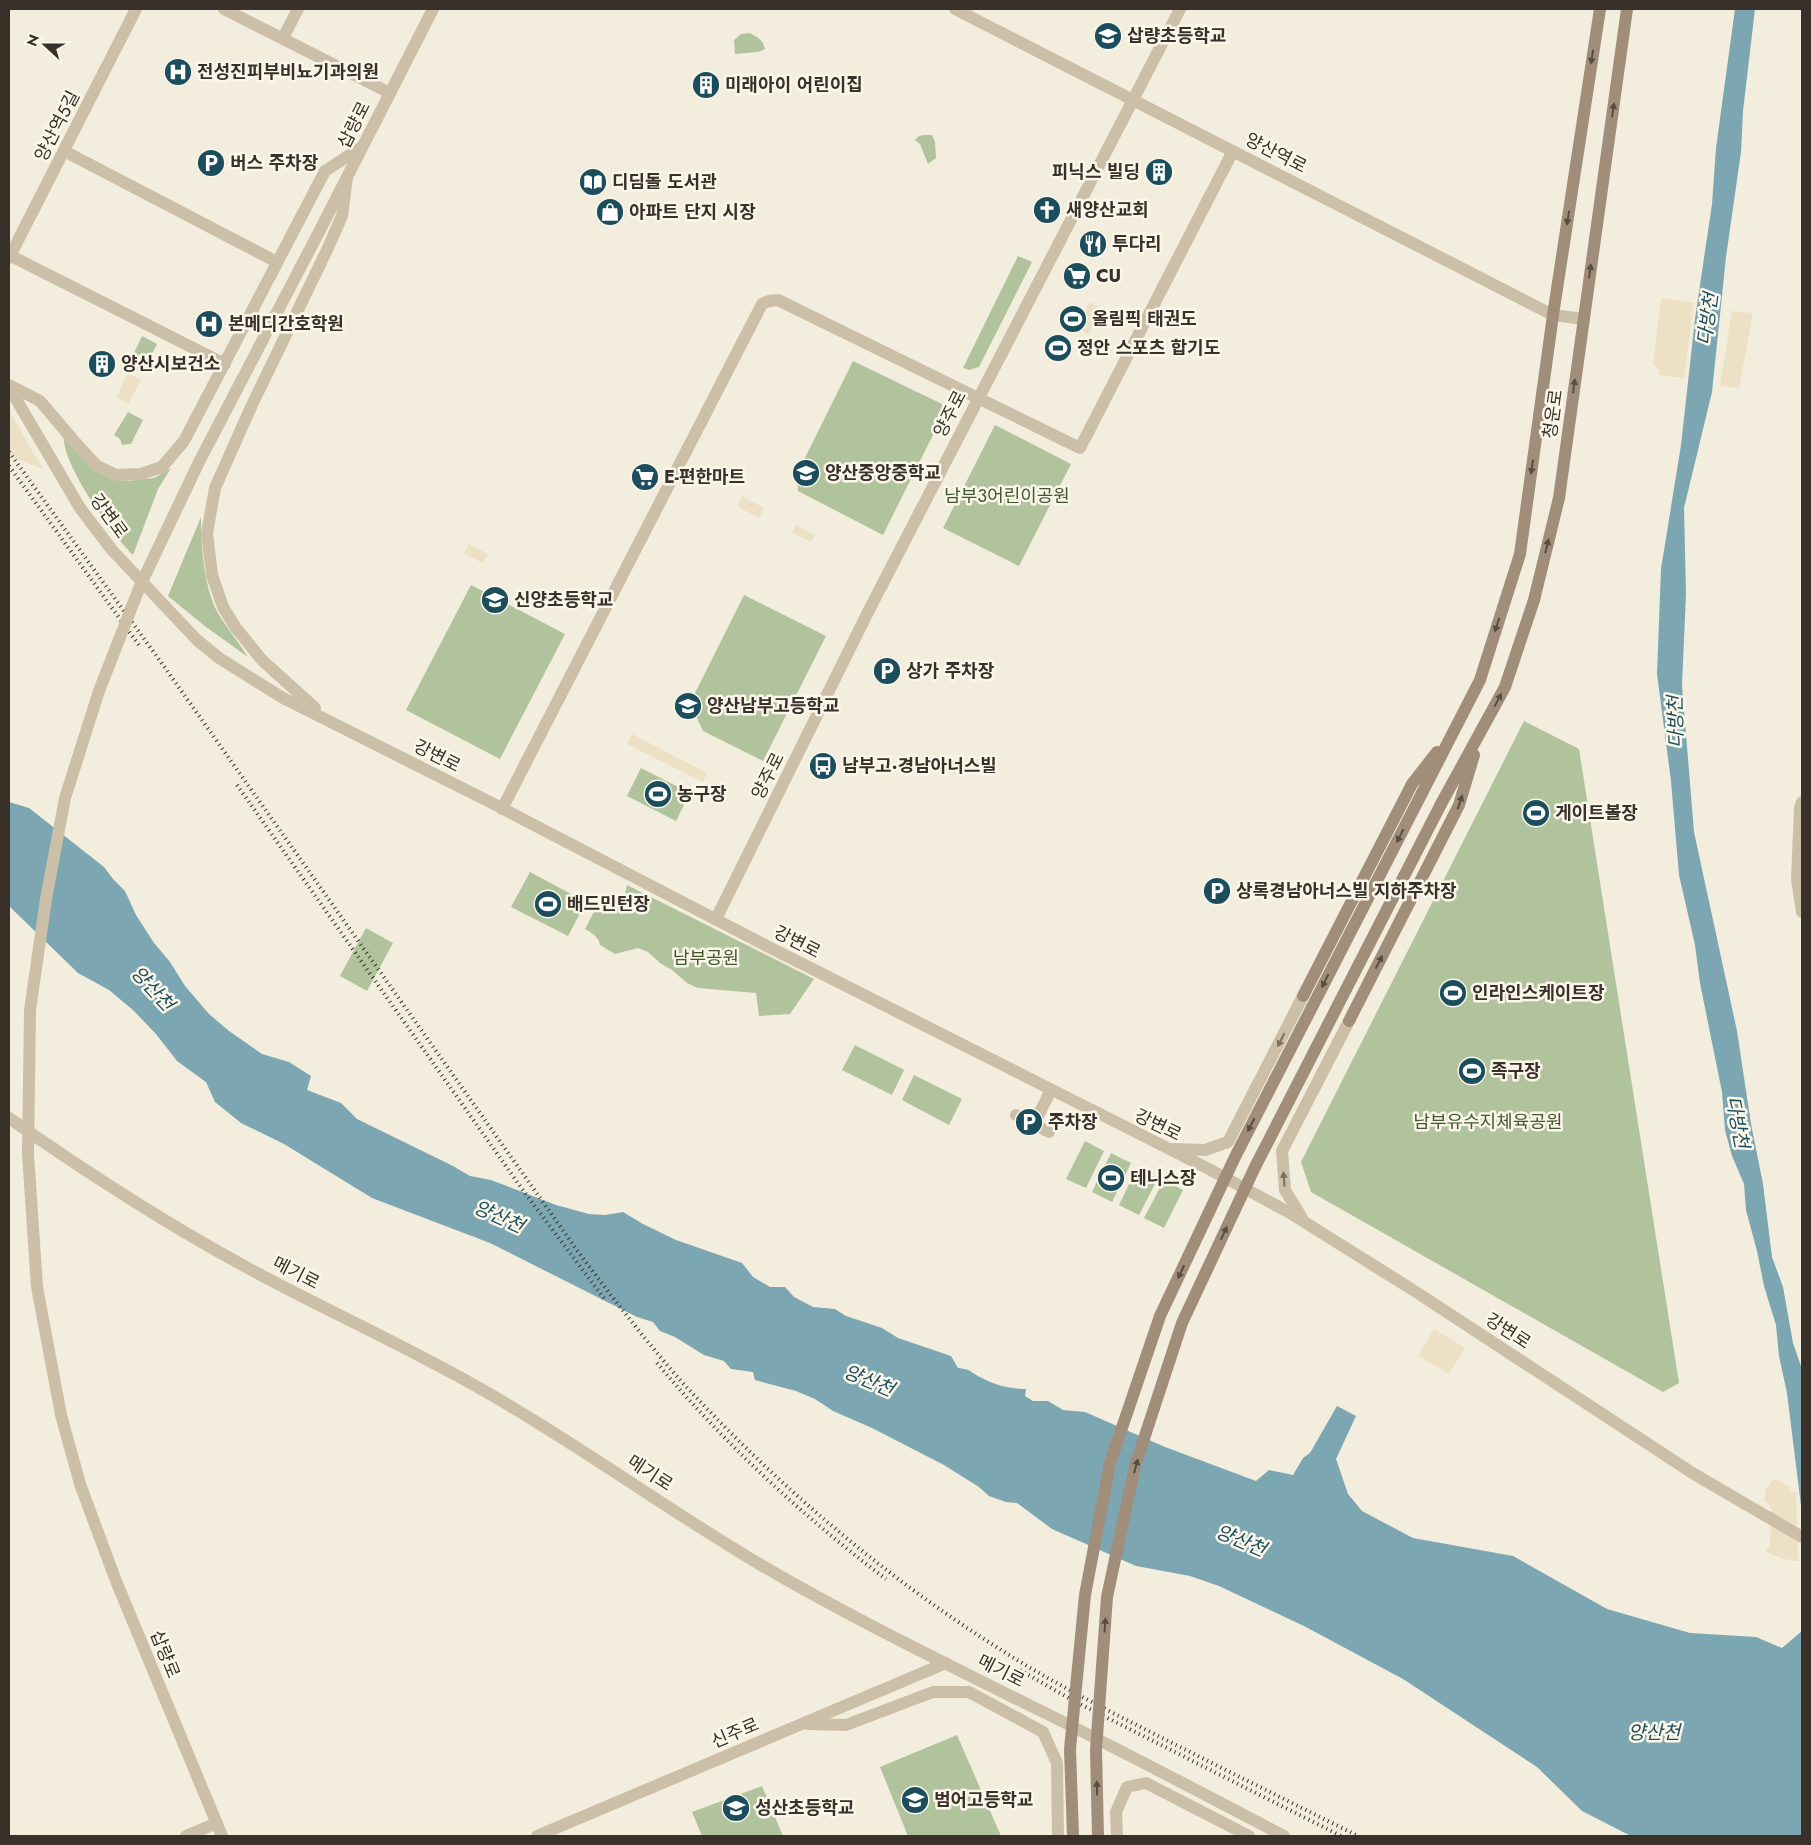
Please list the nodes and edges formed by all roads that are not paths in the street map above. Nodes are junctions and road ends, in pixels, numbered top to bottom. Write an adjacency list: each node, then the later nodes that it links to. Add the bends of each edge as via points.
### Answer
1 (136, 9): 13 (street, 양산역5길)
2 (224, 9): 9 (street)
3 (298, 9): 9 (street)
4 (434, 9): 10 (street, 삽량로)
5 (955, 9): 11 (street, 양산역로)
6 (1180, 9): 11 (street, 양주로)
7 (1600, 9): 18 (main road, 청운로, one-way to 18)
8 (1627, 9): 19 (main road, 청운로, one-way to 8)
9 (283, 38): 10 (street)
10 (390, 93): 12 (street, 삽량로)
11 (1133, 100): 14 (street, 양산역로); 22 (street, 양주로)
12 (362, 147): 15 (street, 삽량로); 17 (street, via 325,171)
13 (64, 151): 16 (street, 양산역5길); 17 (street)
14 (1233, 151): 18 (street, 양산역로); 22 (street, via 1080,448)
15 (347, 177): 23 (street, via 342,216 215,488 206,533 212,575 223,607 236,628 262,660); 42 (street, 삽량로, bridge, via 199,462 140,586 99,691 65,798 30,1010 28,1154 37,1287 61,1416 80,1484 116,1581)
16 (10, 257): 20 (street)
17 (277, 262): 20 (street)
18 (1553, 315): 19 (street, 양산역로); 24 (main road, 청운로, one-way to 24, via 1520,554 1480,680)
19 (1584, 319): 25 (main road, 청운로, one-way to 19, via 1505,687 1536,590 1558,498)
20 (225, 364): 21 (street, via 184,441 162,467 141,474 116,475 98,466 40,401)
21 (9, 386): 23 (street, 강변로, via 86,515 112,550 176,618 219,658 283,698)
22 (979, 397): 27 (street, via 778,300 762,304); 29 (street, 양주로)
23 (326, 718): 27 (street, 강변로)
24 (1455, 728): 30 (main road, via 1412,784); 47 (main road, 청운로, one-way to 47, bridge, via 1235,1157 1160,1316 1110,1464 1084,1604 1070,1749)
25 (1482, 730): 31 (main road, one-way to 25, via 1459,805); 48 (main road, 청운로, one-way to 25, bridge, via 1096,1750 1107,1597 1135,1466 1179,1332 1254,1167)
26 (1802, 802): 28 (street, via 1797,879)
27 (502, 809): 29 (street, 강변로)
28 (1802, 912)
29 (716, 919): 32 (street, 강변로)
30 (1303, 996): 37 (street, one-way to 37, via 1228,1142 1205,1150)
31 (1348, 1021): 38 (street, one-way to 31, via 1285,1190 1282,1151)
32 (1051, 1090): 35 (street); 37 (street, 강변로)
33 (1016, 1115): 35 (street)
34 (9, 1118): 40 (street, 메기로, via 158,1218 484,1390 760,1564 857,1619)
35 (1034, 1124): 36 (street)
36 (1049, 1132)
37 (1167, 1148): 38 (street, 강변로)
38 (1305, 1222): 39 (street, 강변로, via 1736,1500)
39 (1802, 1537)
40 (946, 1663): 41 (street, 신주로); 51 (street, 메기로)
41 (804, 1724): 45 (street, 신주로); 46 (street, via 846,1725 933,1692 969,1692 1043,1732 1057,1763)
42 (217, 1823): 43 (street); 44 (street, 삽량로)
43 (186, 1836)
44 (222, 1836)
45 (538, 1836)
46 (1058, 1836)
47 (1073, 1836)
48 (1098, 1836)
49 (1117, 1836): 50 (street, via 1116,1812 1128,1788 1146,1783)
50 (1249, 1836)
51 (1284, 1836)

